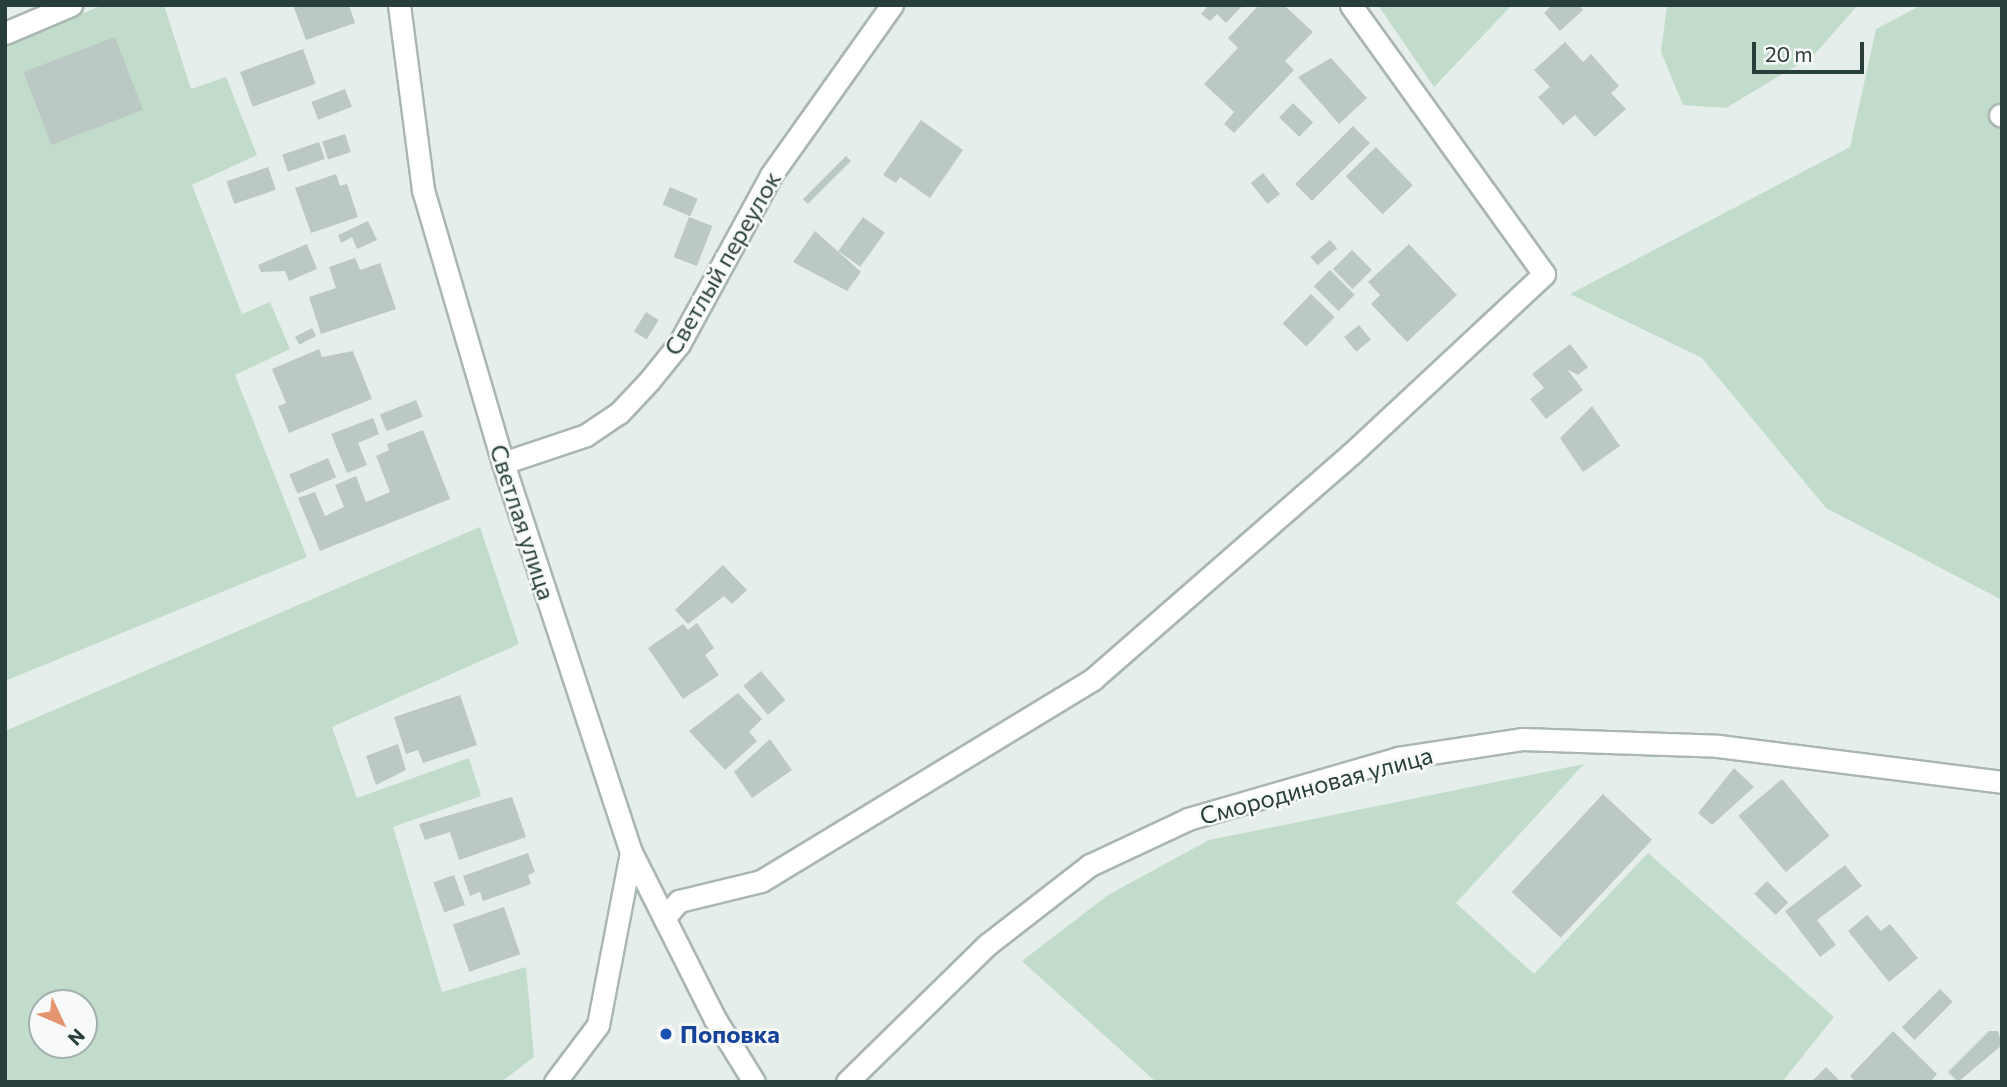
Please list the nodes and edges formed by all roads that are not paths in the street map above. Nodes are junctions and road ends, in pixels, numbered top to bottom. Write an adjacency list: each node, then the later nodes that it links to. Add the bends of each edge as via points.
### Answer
1 (71, 5): 5 (street)
2 (399, 5): 6 (street, Светлая улица, via 423,190)
3 (892, 5): 6 (street, Светлый переулок, via 771,175 679,344 649,381 586,435)
4 (1351, 5): 9 (street, via 1545,274 1351,454 1093,679 761,881 679,901)
5 (5, 33)
6 (503, 463): 8 (street, Светлая улица)
7 (2002, 782): 12 (street, Смородиновая улица, via 1718,746 1522,739 1398,758 1188,819 1090,865 988,944)
8 (631, 852): 9 (street, Светлая улица); 10 (street, via 598,1025)
9 (664, 918): 11 (street, Светлая улица, via 715,1019)
10 (555, 1082)
11 (754, 1082)
12 (847, 1082)

